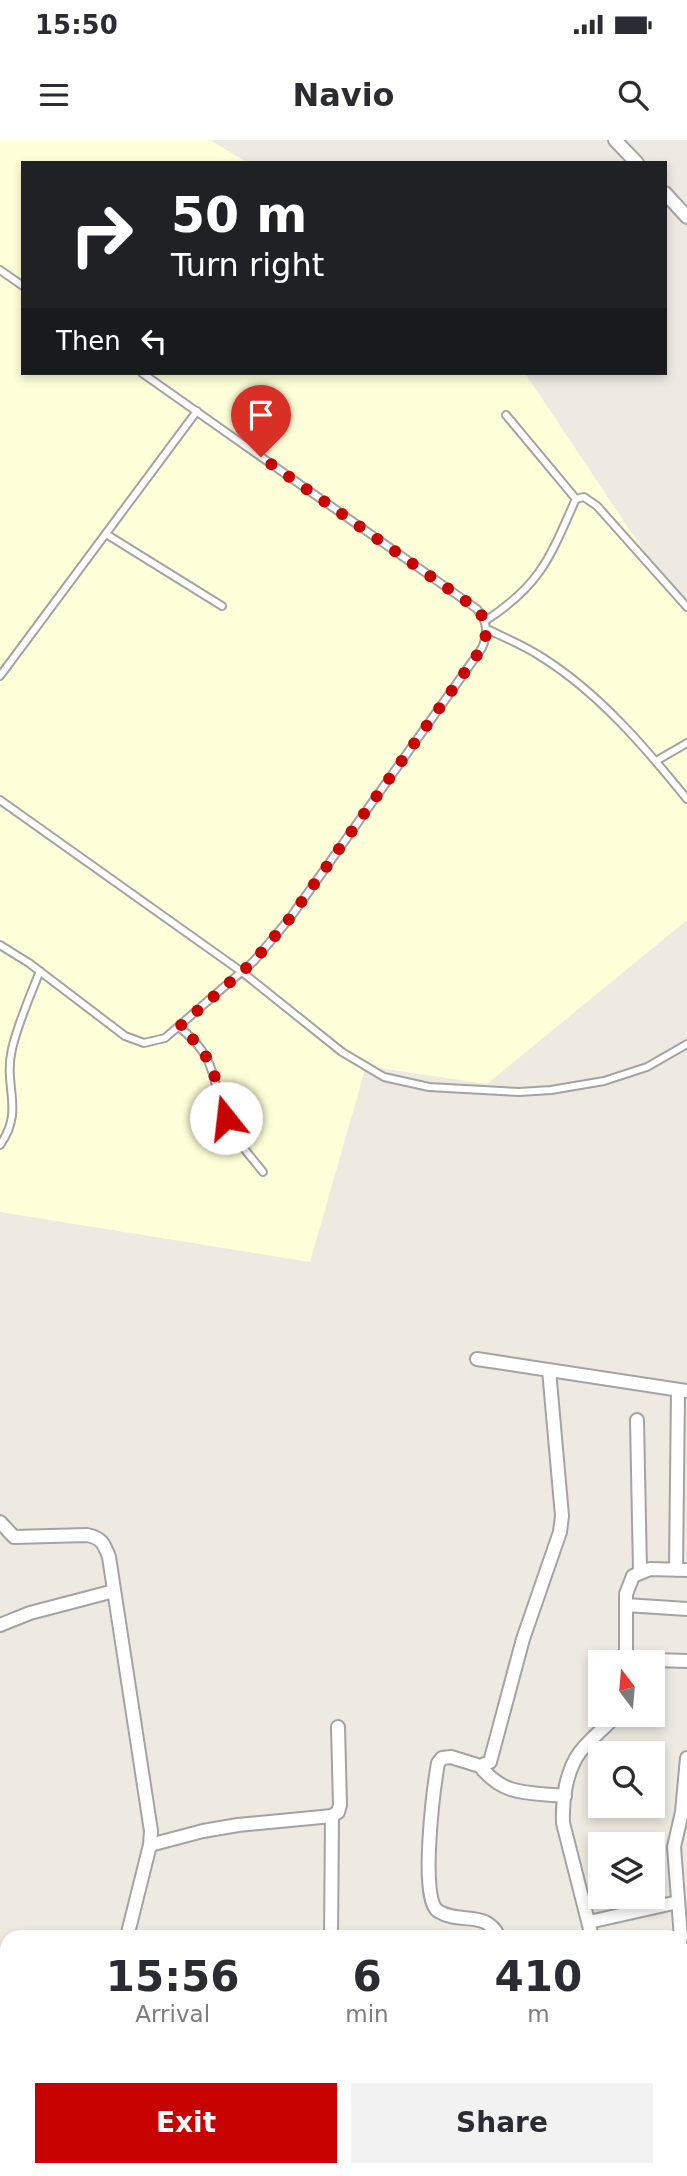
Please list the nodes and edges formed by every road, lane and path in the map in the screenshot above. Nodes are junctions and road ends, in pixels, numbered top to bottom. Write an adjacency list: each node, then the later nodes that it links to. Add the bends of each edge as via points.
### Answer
1 (615, 140): 2 (street)
2 (635, 161)
3 (667, 195): 4 (street)
4 (687, 217)
5 (0, 270): 6 (lane)
6 (21, 285)
7 (145, 375): 8 (lane)
8 (197, 411): 11 (lane); 14 (lane, via 477,609)
9 (506, 415): 10 (lane)
10 (576, 499): 13 (lane, via 584,497 597,506); 14 (lane, via 542,571 518,599)
11 (106, 534): 12 (lane); 16 (lane)
12 (222, 607)
13 (687, 607)
14 (485, 621): 15 (lane)
15 (487, 629): 18 (lane, via 556,666 603,705); 23 (lane, via 482,648 290,918)
16 (0, 676)
17 (687, 743): 18 (lane)
18 (656, 761): 19 (lane)
19 (687, 799)
20 (0, 800): 23 (lane)
21 (0, 944): 22 (lane)
22 (40, 971): 24 (lane, via 134,1041 155,1042); 26 (lane, via 12,1047 13,1120)
23 (242, 972): 24 (lane); 25 (lane, via 365,1067 401,1082 429,1087 519,1092 580,1086 647,1067)
24 (179, 1027): 27 (lane, via 207,1056 230,1126)
25 (687, 1044)
26 (0, 1144)
27 (263, 1172)
28 (477, 1359): 29 (street)
29 (549, 1370): 30 (street); 45 (street, via 560,1532 523,1639 494,1752 490,1762)
30 (683, 1390): 33 (street)
31 (637, 1420): 34 (street)
32 (0, 1522): 35 (street, via 14,1536 98,1537 109,1557)
33 (681, 1570): 34 (street)
34 (640, 1571): 36 (street, via 629,1584)
35 (114, 1591): 38 (street); 48 (street, via 150,1820)
36 (626, 1605): 37 (street); 39 (street)
37 (687, 1609)
38 (0, 1625)
39 (626, 1650)
40 (665, 1661): 41 (street)
41 (687, 1661)
42 (338, 1727): 47 (street, via 340,1805)
43 (604, 1727): 46 (street, via 573,1764)
44 (687, 1758): 49 (street, via 674,1847)
45 (480, 1766): 46 (street, via 491,1781 512,1790); 53 (street, via 451,1757 438,1763 431,1811 429,1890 437,1910 485,1921)
46 (565, 1796): 50 (street, via 563,1823)
47 (332, 1816): 48 (street, via 238,1825); 52 (street)
48 (150, 1845): 51 (street)
49 (678, 1902): 50 (street); 55 (street)
50 (589, 1922): 54 (street)
51 (129, 1930)
52 (331, 1930)
53 (496, 1930)
54 (591, 1930)
55 (680, 1930)

